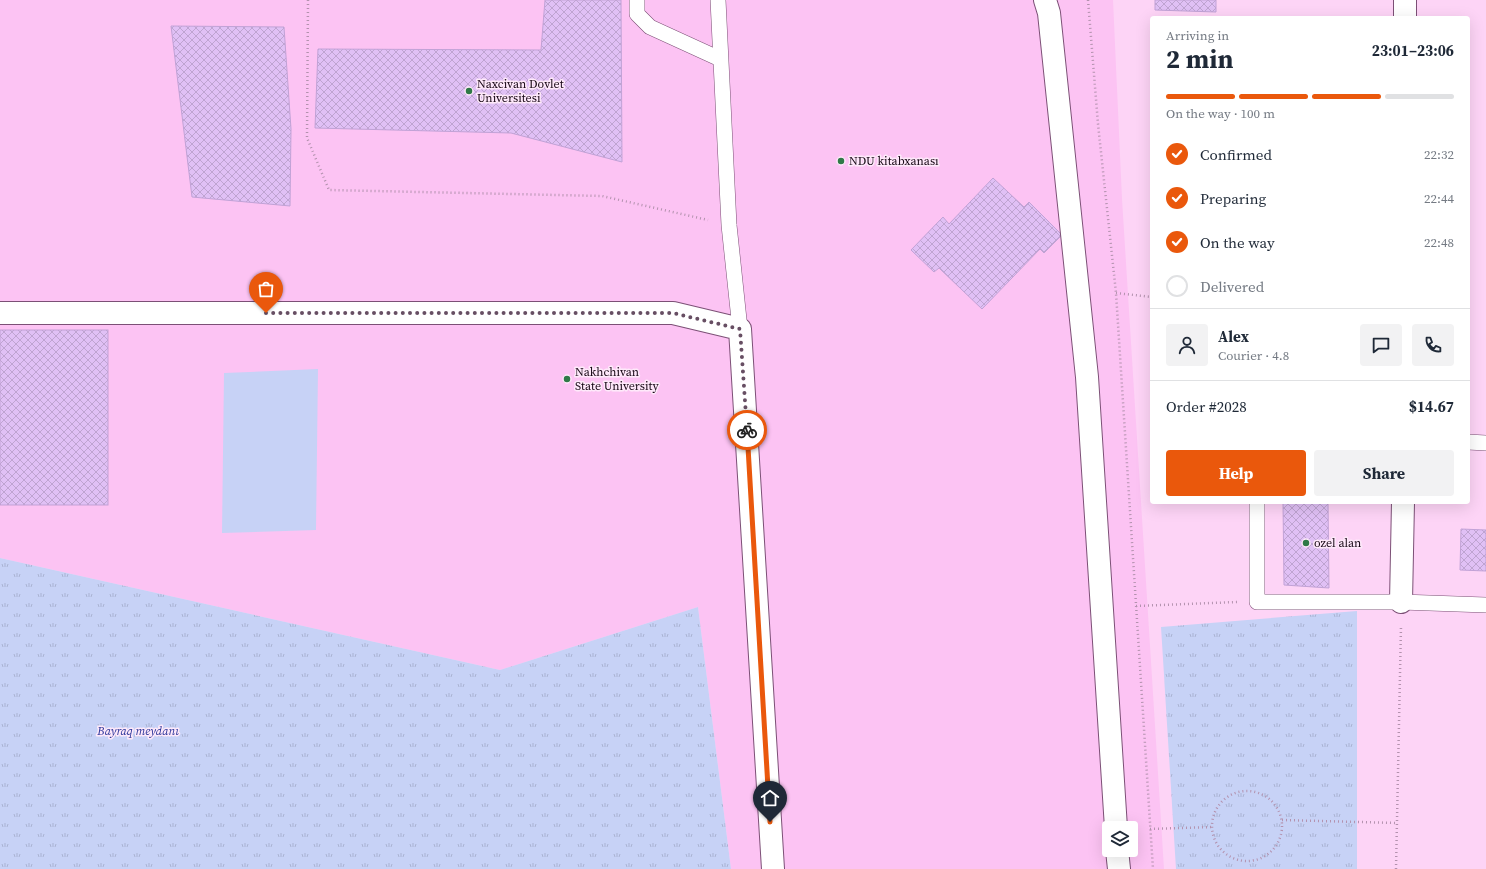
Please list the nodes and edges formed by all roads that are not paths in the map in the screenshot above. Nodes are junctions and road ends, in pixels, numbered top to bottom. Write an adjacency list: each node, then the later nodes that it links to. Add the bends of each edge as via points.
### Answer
1 (637, 0): 6 (lane, via 637,14 650,27)
2 (718, 0): 6 (lane)
3 (1044, 0): 15 (street, via 1049,13 1087,377)
4 (1405, 0): 5 (street)
5 (1405, 16)
6 (720, 59): 8 (lane, via 729,225)
7 (0, 312): 8 (street, via 673,313)
8 (740, 329): 17 (street)
9 (1470, 442): 10 (lane)
10 (1486, 443)
11 (1257, 504): 13 (lane, via 1257,602)
12 (1403, 504): 13 (street)
13 (1401, 602): 14 (lane)
14 (1486, 605)
15 (1116, 821)
16 (1118, 857): 18 (street)
17 (773, 869)
18 (1119, 869)

